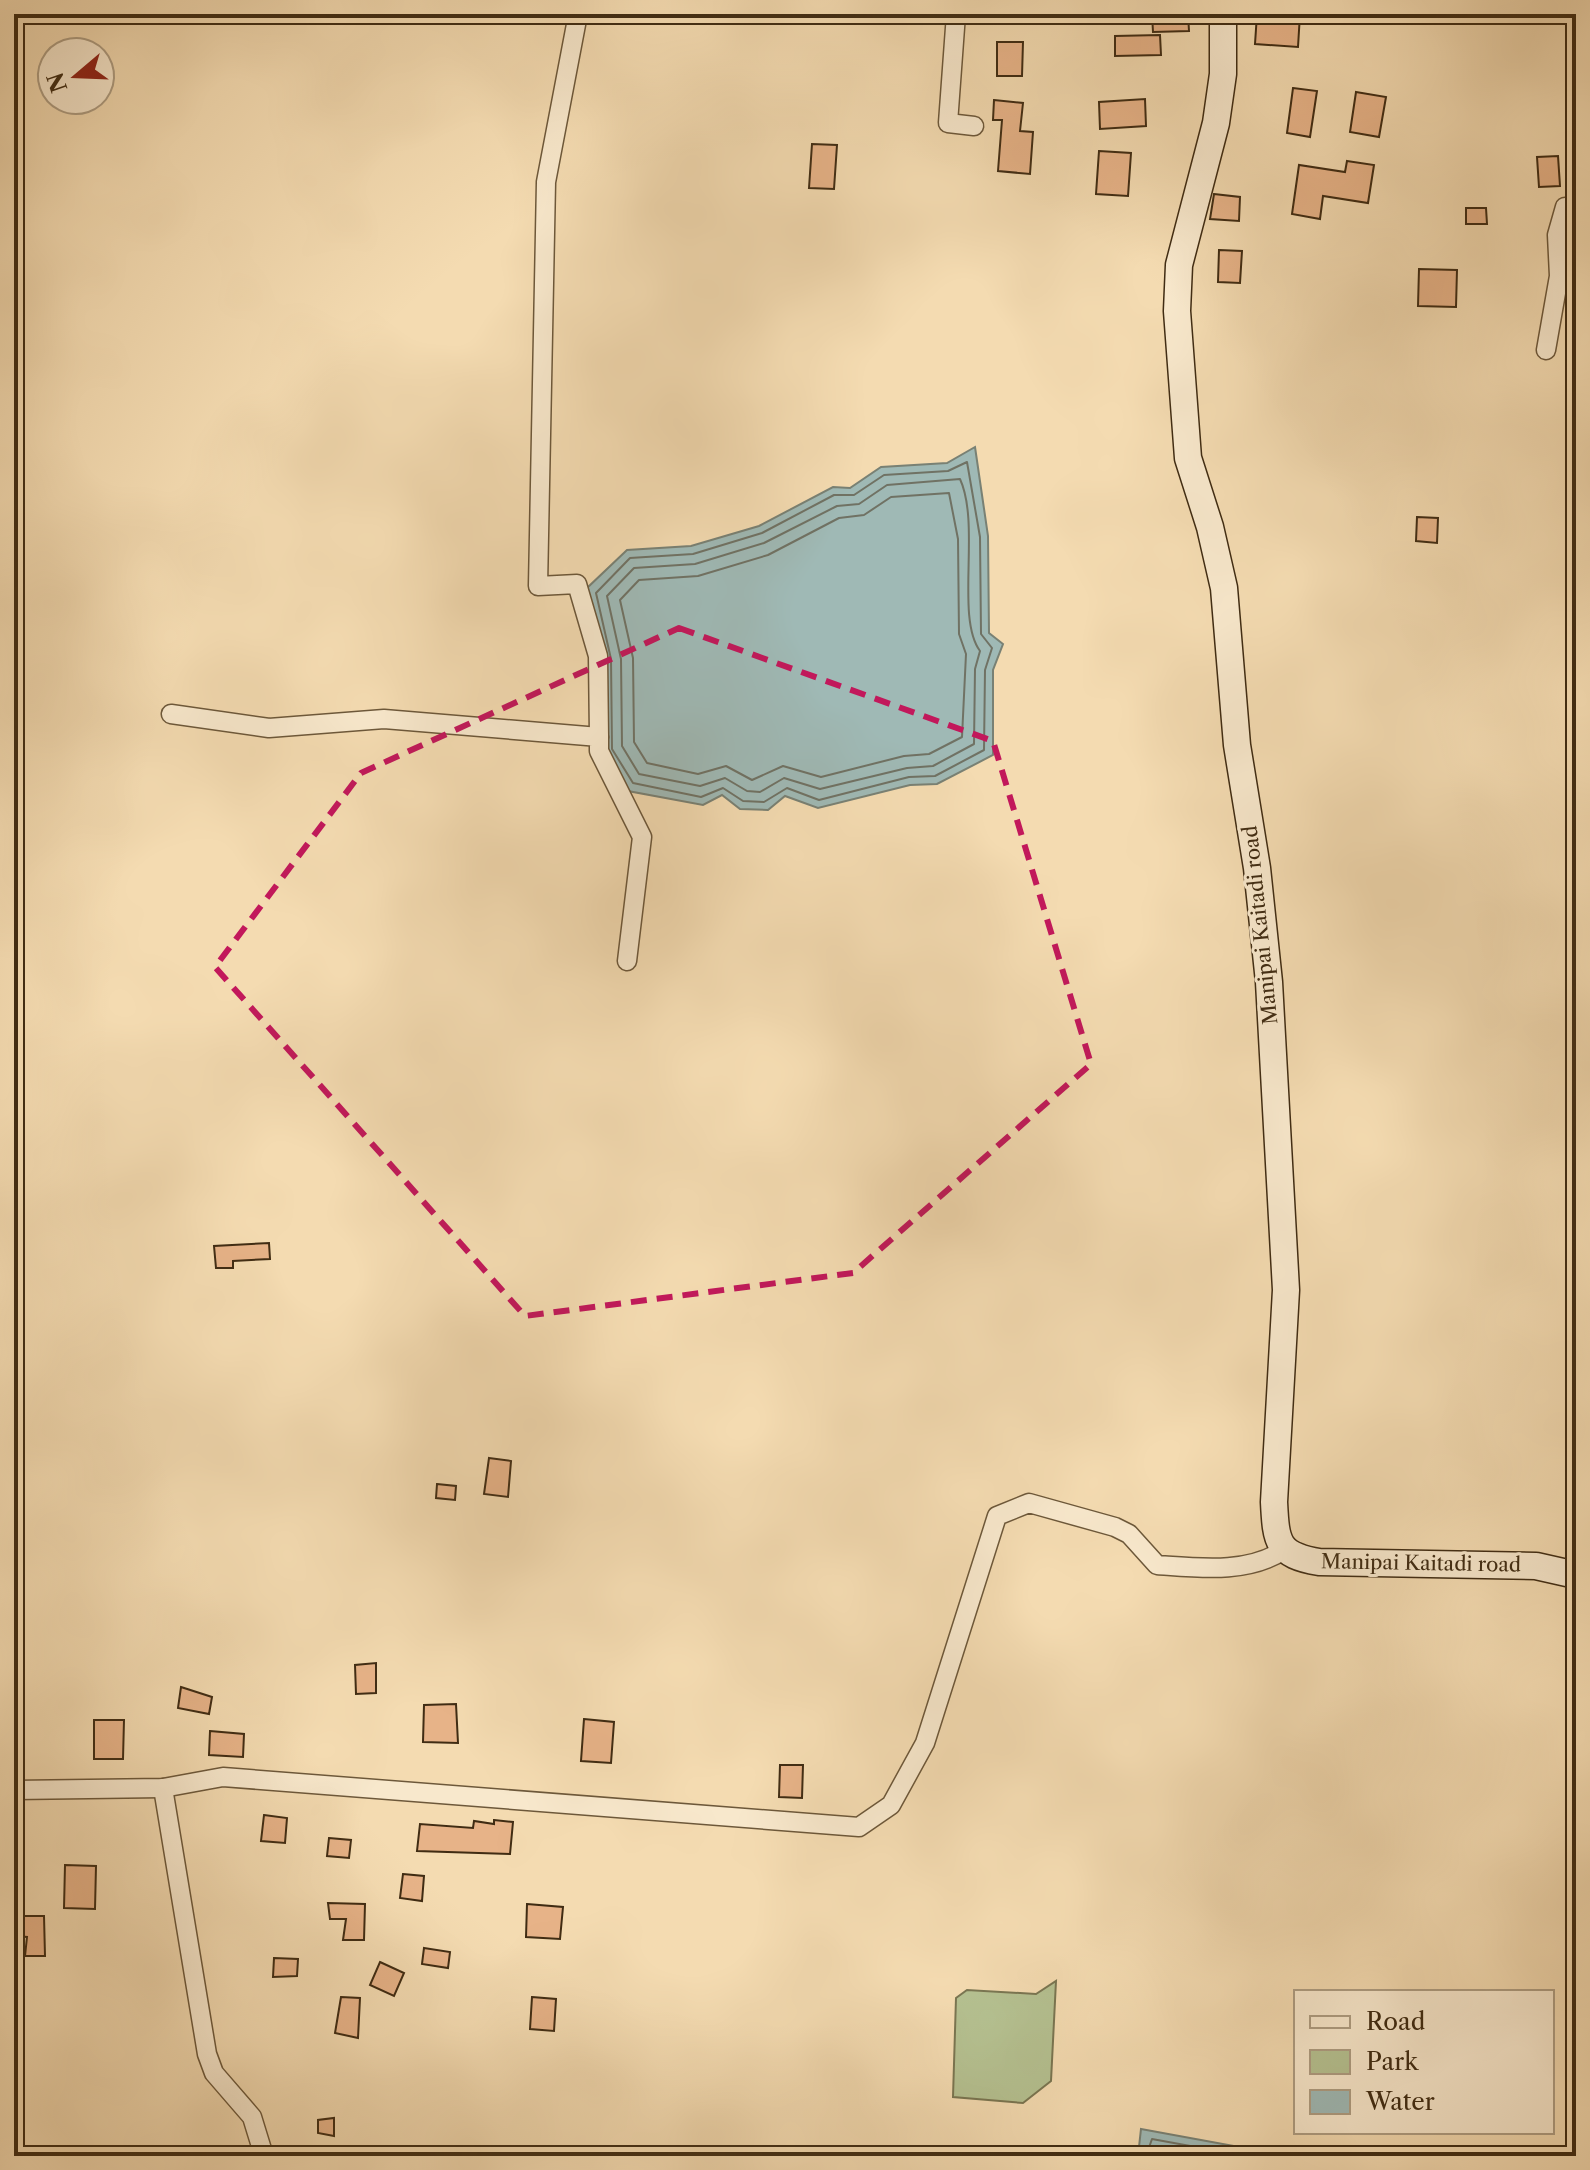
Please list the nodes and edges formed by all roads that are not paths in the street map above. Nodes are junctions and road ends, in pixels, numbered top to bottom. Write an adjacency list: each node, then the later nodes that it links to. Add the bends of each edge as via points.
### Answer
1 (578, 14): 8 (street, via 546,182 538,586 577,584 598,656)
2 (956, 14): 4 (street, via 948,123)
3 (1223, 14): 10 (main road, Manipai Kaitadi road, via 1216,123 1179,265 1177,311 1188,458 1224,588 1237,745 1269,982 1286,1290 1274,1502)
4 (974, 126)
5 (1576, 207): 6 (street, via 1565,207 1557,235 1559,276)
6 (1546, 350)
7 (171, 714): 8 (street, via 269,728 384,719)
8 (599, 737): 9 (street, via 599,751 642,837)
9 (627, 961)
10 (1284, 1550): 11 (main road, Manipai Kaitadi road, via 1319,1562 1536,1566); 12 (street, via 1247,1566 1157,1565 1129,1534 1115,1527 1029,1503 997,1516 925,1743 891,1805 859,1827 223,1777)
11 (1576, 1575)
12 (163, 1788): 13 (street); 14 (street, via 207,2054 214,2073 252,2117)
13 (14, 1790)
14 (264, 2156)

